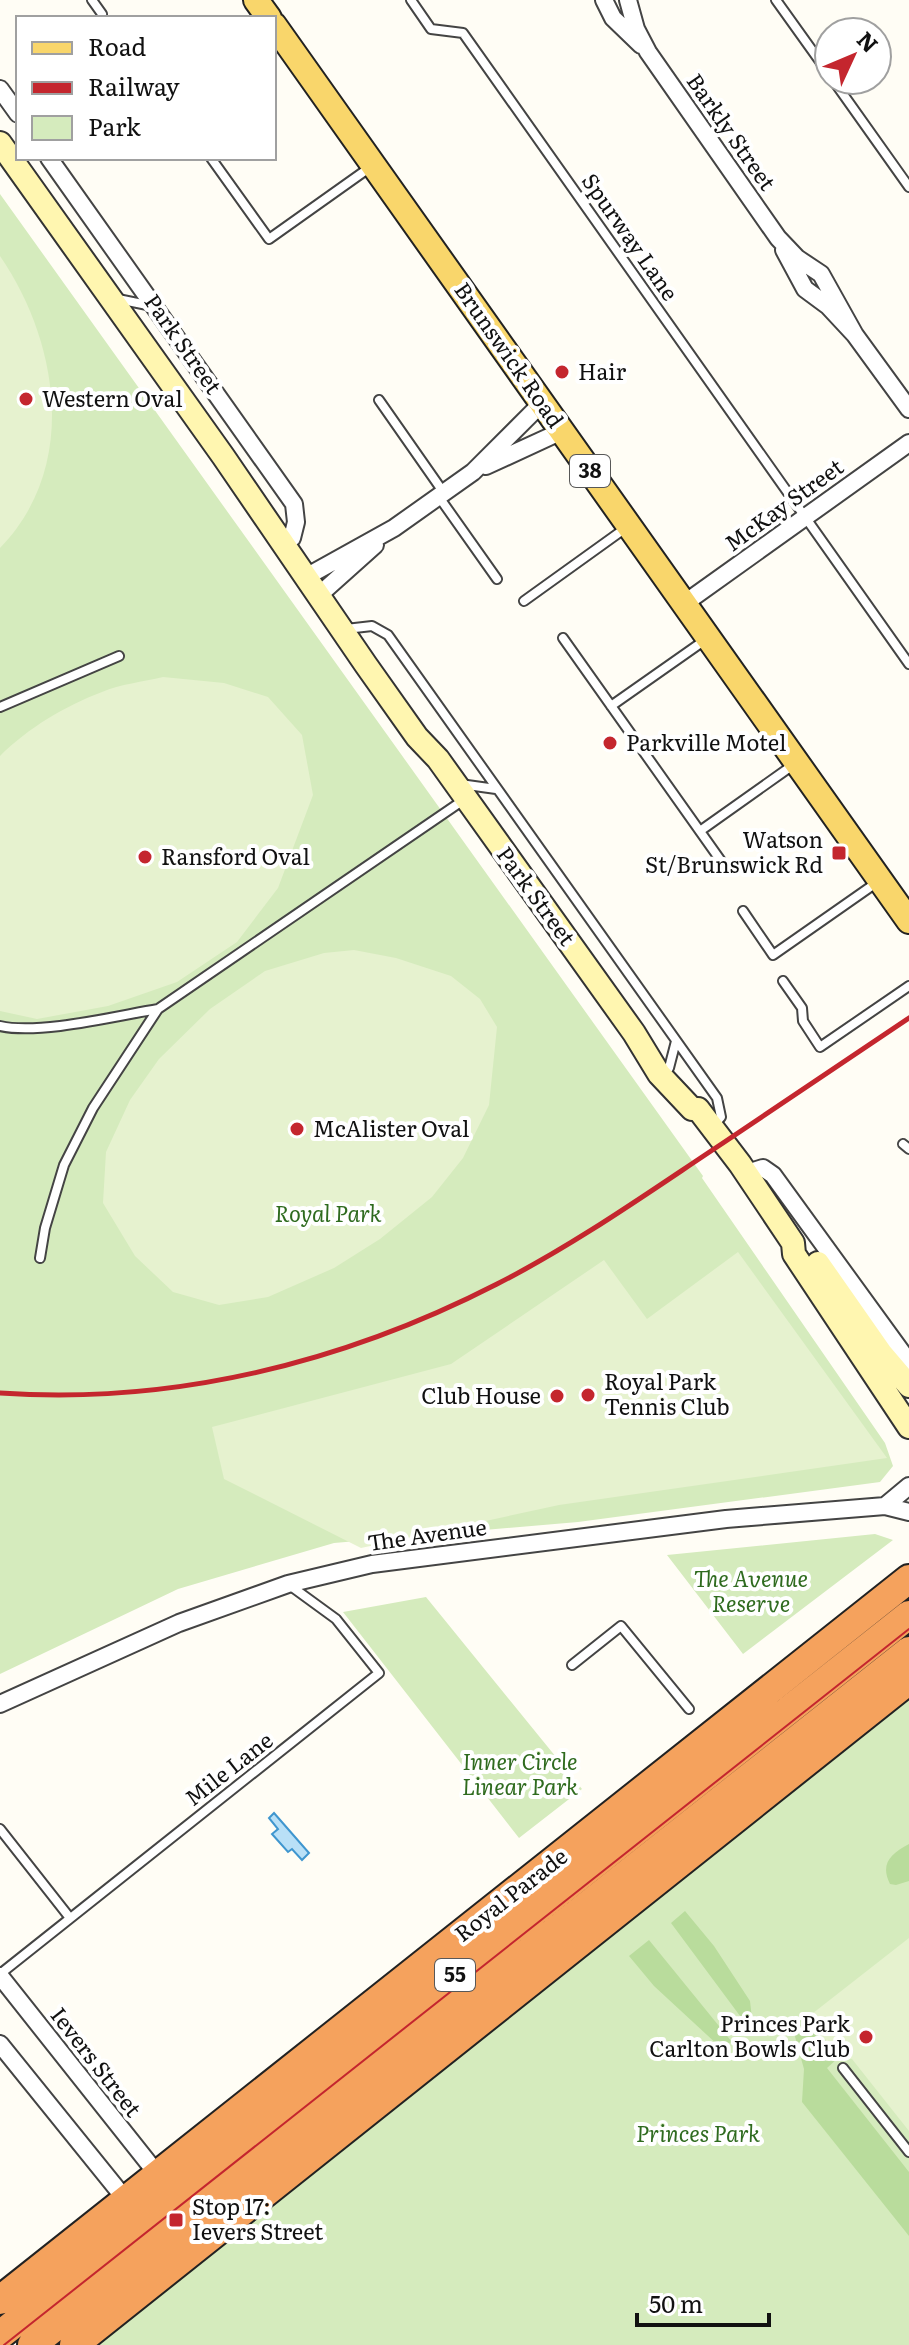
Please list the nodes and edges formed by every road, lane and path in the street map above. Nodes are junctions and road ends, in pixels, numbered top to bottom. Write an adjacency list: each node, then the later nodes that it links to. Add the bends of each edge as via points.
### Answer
1 (92, 0): 6 (lane)
2 (411, 0): 28 (lane, Spurway Lane, via 431,29 463,33)
3 (604, 0): 8 (street, Barkly Street, via 613,18)
4 (628, 0): 8 (street, Barkly Street)
5 (776, 0): 9 (lane)
6 (102, 14)
7 (276, 28): 16 (main road, Brunswick Road / 38)
8 (648, 52): 22 (street, Barkly Street, via 778,238 821,274 855,335)
9 (813, 52)
10 (0, 89): 12 (street)
11 (844, 96): 17 (lane)
12 (16, 111)
13 (0, 143): 18 (street, Park Street)
14 (50, 160): 19 (street, Park Street)
15 (212, 160): 16 (lane, via 269,239)
16 (374, 165): 21 (main road, Brunswick Road / 38)
17 (909, 187)
18 (110, 297): 19 (lane); 25 (street, Park Street)
19 (157, 307): 30 (street, Park Street, via 294,504)
20 (379, 400): 27 (lane)
21 (542, 403): 23 (main road, Brunswick Road / 38); 26 (street)
22 (909, 409)
23 (562, 431): 26 (street); 29 (main road, Brunswick Road / 38)
24 (909, 443): 28 (street, McKay Street)
25 (223, 456): 30 (street, Park Street); 32 (street, Park Street)
26 (473, 472): 27 (street)
27 (442, 495): 31 (lane); 32 (street)
28 (805, 517): 34 (street, McKay Street); 39 (lane, Spurway Lane)
29 (630, 526): 33 (lane); 34 (main road, Brunswick Road / 38)
30 (292, 538): 32 (street, Park Street)
31 (497, 579)
32 (317, 583): 35 (street, Park Street)
33 (524, 601)
34 (685, 603): 37 (main road, Brunswick Road / 38)
35 (349, 628): 43 (lane, via 372,626 388,635); 44 (street, Park Street, via 396,685)
36 (563, 638): 40 (lane)
37 (709, 638): 40 (lane); 42 (main road, Brunswick Road / 38)
38 (119, 656): 41 (lane)
39 (909, 664)
40 (611, 706): 45 (lane)
41 (0, 707)
42 (797, 762): 45 (lane); 47 (main road, Brunswick Road / 38)
43 (496, 789): 44 (lane); 55 (lane)
44 (460, 790): 52 (lane); 54 (street, Park Street)
45 (700, 831): 46 (lane)
46 (726, 868)
47 (880, 880): 48 (lane, via 773,955); 49 (main road, Brunswick Road / 38)
48 (743, 911)
49 (908, 918)
50 (783, 981): 51 (lane, via 820,1047)
51 (909, 986)
52 (158, 1009): 53 (lane, via 40,1028); 60 (lane, via 93,1108 64,1165)
53 (0, 1026)
54 (634, 1033): 56 (street, Park Street); 57 (street, Park Street, via 659,1074)
55 (676, 1040): 56 (lane); 57 (lane, via 719,1101 721,1117)
56 (669, 1068): 57 (street, Park Street, via 698,1100)
57 (705, 1118): 58 (street, Park Street)
58 (747, 1173): 59 (street, Park Street); 61 (street, via 763,1168 773,1175)
59 (793, 1243): 62 (street, Park Street, via 808,1250); 63 (street, Park Street, via 794,1254)
60 (40, 1258)
61 (909, 1362)
62 (909, 1386)
63 (909, 1427)
64 (909, 1486): 65 (street)
65 (885, 1506): 66 (street, The Avenue); 68 (street, The Avenue, via 726,1519 372,1564)
66 (909, 1512)
67 (909, 1579): 73 (highway, Royal Parade / 55)
68 (291, 1583): 74 (street, The Avenue, via 179,1623); 80 (lane, Mile Lane, via 336,1619 379,1673)
69 (909, 1615): 76 (highway, Royal Parade / 55)
70 (909, 1651): 76 (highway, Royal Parade / 55)
71 (572, 1665): 75 (lane, via 621,1626)
72 (909, 1680): 76 (highway, Royal Parade / 55)
73 (774, 1686): 76 (highway); 78 (highway, Royal Parade / 55)
74 (0, 1704)
75 (689, 1709)
76 (807, 1730): 79 (highway, Royal Parade / 55); 79 (highway, Royal Parade / 55)
77 (0, 1829): 80 (lane)
78 (582, 1838): 79 (highway); 82 (highway, Royal Parade / 55)
79 (618, 1880): 83 (highway, Royal Parade / 55); 89 (highway, Royal Parade / 55, via 469,2015)
80 (70, 1918): 81 (lane, Mile Lane)
81 (0, 1975): 87 (street, Ievers Street)
82 (382, 1997): 83 (highway); 87 (highway, Royal Parade / 55)
83 (399, 2020): 91 (highway, Royal Parade / 55)
84 (0, 2044): 88 (street)
85 (843, 2068): 86 (lane)
86 (909, 2152)
87 (158, 2175): 88 (highway, Royal Parade / 55)
88 (126, 2200): 90 (highway, Royal Parade / 55)
89 (156, 2263): 92 (highway, Royal Parade / 55); 93 (highway, Royal Parade / 55)
90 (0, 2300)
91 (0, 2335)
92 (32, 2345)
93 (74, 2345)

